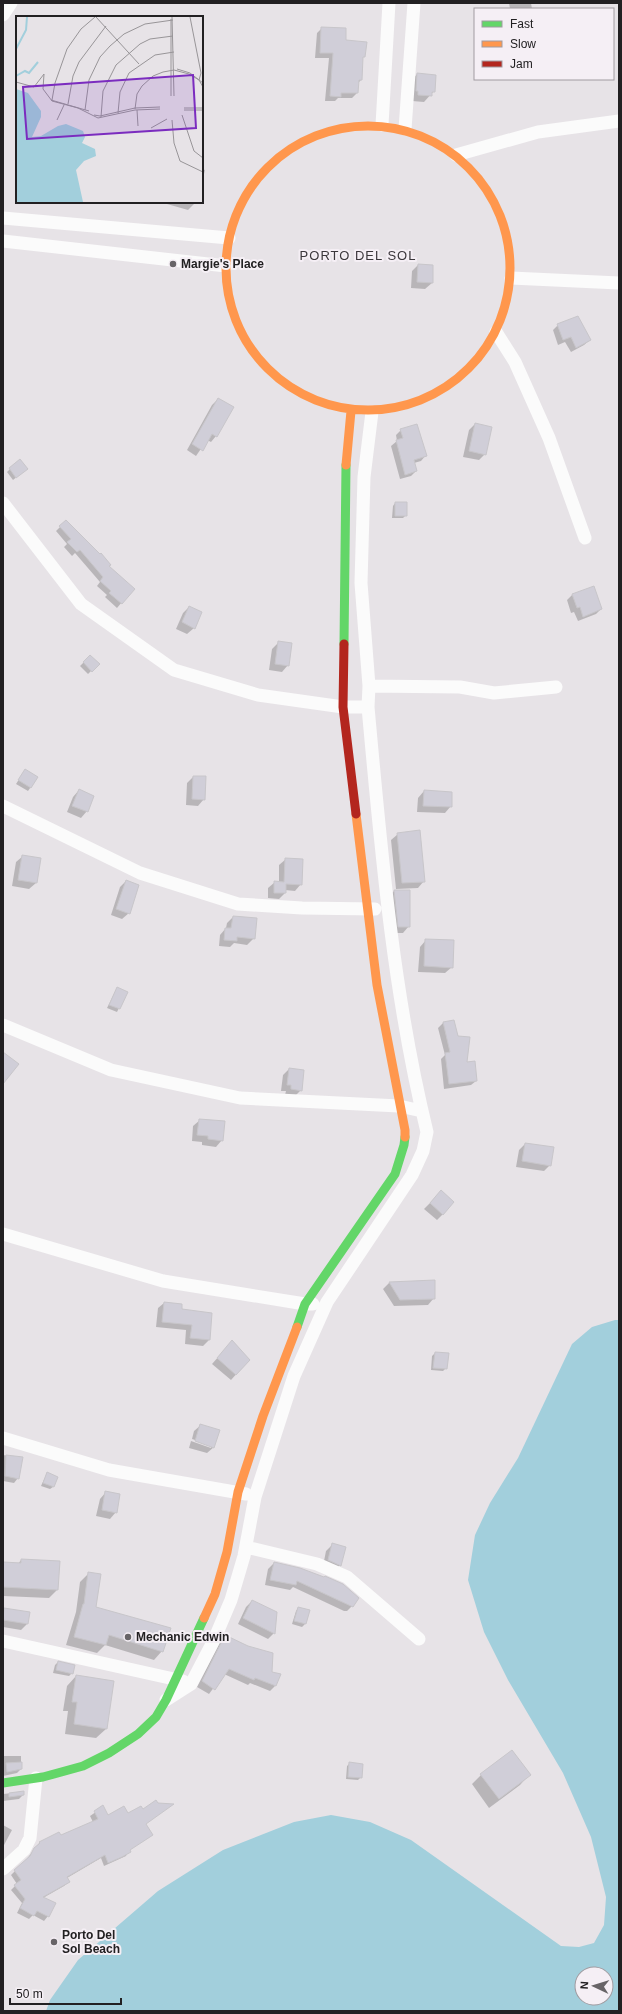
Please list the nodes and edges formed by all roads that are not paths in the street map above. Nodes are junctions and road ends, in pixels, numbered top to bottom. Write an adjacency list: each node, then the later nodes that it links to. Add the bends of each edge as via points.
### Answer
1 (11, 3): 4 (street)
2 (389, 3): 6 (street)
3 (414, 3): 7 (street)
4 (3, 16)
5 (619, 121): 8 (street, via 538,132)
6 (382, 125): 7 (street); 10 (street, via 341,127 302,141 268,166 243,199)
7 (405, 129): 8 (street, via 431,139)
8 (456, 155): 13 (street, via 487,189 503,224)
9 (3, 218): 10 (street)
10 (229, 238): 12 (street)
11 (3, 241): 12 (street)
12 (226, 266): 16 (street, via 231,307 252,351 275,377 310,400)
13 (511, 278): 14 (street); 15 (street)
14 (619, 283)
15 (496, 332): 17 (street, via 465,373 422,401); 19 (street, via 515,362 549,438)
16 (350, 411): 17 (street); 22 (street, via 345,485)
17 (372, 412): 20 (street, via 364,477 361,583)
18 (3, 503): 22 (street, via 82,604 174,670 258,695)
19 (585, 538)
20 (369, 686): 21 (street, via 460,687 494,693); 23 (street)
21 (556, 687)
22 (343, 707): 23 (street); 26 (street)
23 (368, 707): 25 (street)
24 (3, 806): 26 (street, via 140,873 238,904)
25 (387, 907): 26 (street); 29 (street, via 400,1001)
26 (368, 910): 28 (street, via 377,985)
27 (3, 1025): 28 (street, via 111,1070 240,1098)
28 (399, 1106): 29 (street); 32 (street, via 405,1130 404,1145 395,1174)
29 (422, 1110): 31 (street, via 427,1132 423,1151 412,1176)
30 (3, 1234): 32 (street, via 163,1281)
31 (327, 1302): 32 (street); 35 (street, via 294,1376)
32 (305, 1304): 34 (street)
33 (3, 1438): 34 (street, via 109,1470)
34 (238, 1492): 35 (street); 39 (street, via 215,1594)
35 (255, 1497): 36 (street)
36 (246, 1547): 37 (street, via 317,1564 347,1577); 40 (street, via 231,1600 214,1640)
37 (419, 1639)
38 (3, 1641): 39 (street)
39 (175, 1679): 40 (street); 41 (street)
40 (190, 1684): 41 (street)
41 (166, 1700): 42 (street, via 156,1717 138,1734 108,1753 82,1766)
42 (36, 1778): 43 (street); 44 (street, via 30,1838 24,1850)
43 (3, 1782)
44 (3, 1869)

